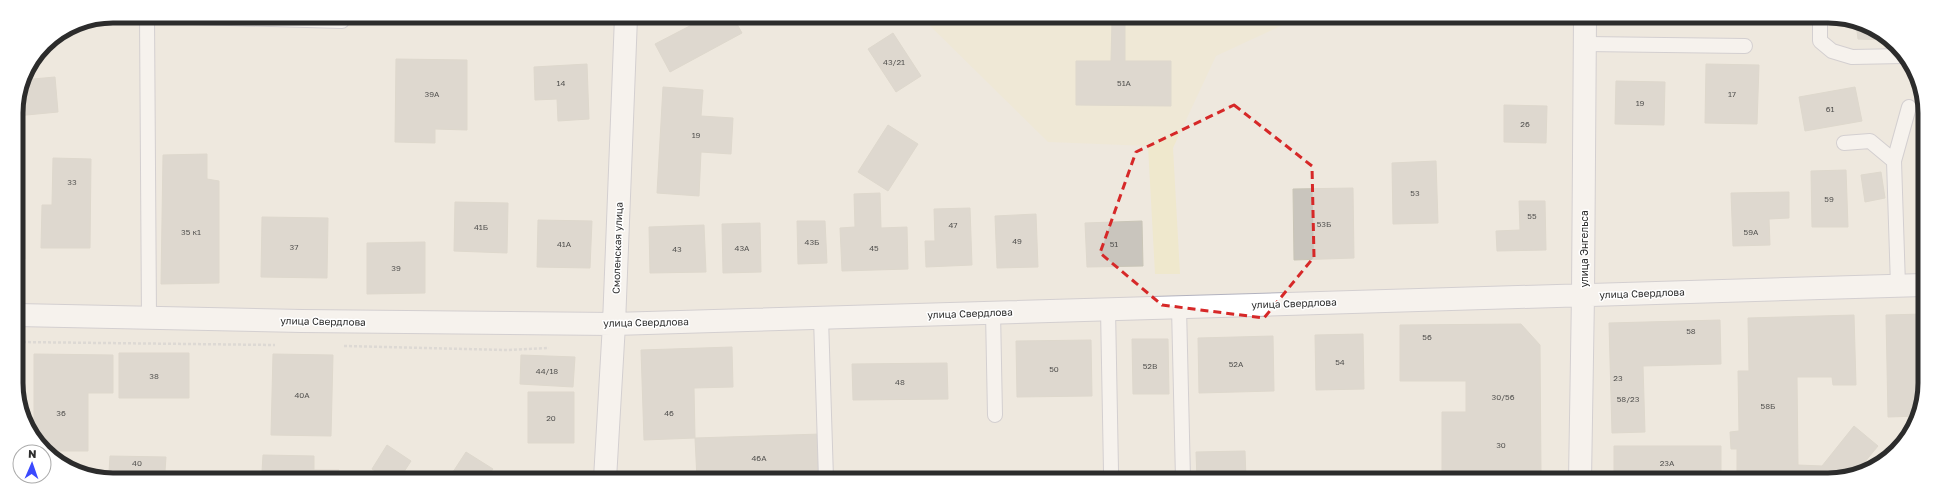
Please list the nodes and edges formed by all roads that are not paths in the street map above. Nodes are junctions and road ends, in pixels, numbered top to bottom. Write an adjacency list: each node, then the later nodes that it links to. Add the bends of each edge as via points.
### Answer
1 (147, 23): 19 (lane)
2 (626, 23): 20 (street, Смоленская улица)
3 (1585, 23): 5 (street, улица Энгельса)
4 (1820, 23): 7 (lane, via 1820,41 1832,51 1852,57)
5 (1585, 44): 6 (lane); 13 (street, улица Энгельса)
6 (1746, 46)
7 (1898, 56)
8 (1910, 107): 10 (lane)
9 (1844, 143): 10 (lane, via 1870,141)
10 (1894, 161): 12 (lane)
11 (1918, 285): 12 (street, улица Свердлова)
12 (1898, 286): 13 (street, улица Свердлова)
13 (1583, 295): 14 (street, улица Свердлова); 26 (street, улица Энгельса)
14 (1179, 307): 15 (street, улица Свердлова); 25 (lane)
15 (1108, 309): 16 (street, улица Свердлова); 22 (lane)
16 (993, 312): 18 (street, улица Свердлова); 21 (lane)
17 (23, 316): 19 (street, улица Свердлова)
18 (821, 318): 20 (street, улица Свердлова); 24 (lane)
19 (150, 319): 20 (street, улица Свердлова)
20 (614, 324): 23 (street, Смоленская улица)
21 (995, 415)
22 (1111, 471)
23 (605, 473)
24 (826, 473)
25 (1183, 473)
26 (1580, 473)

